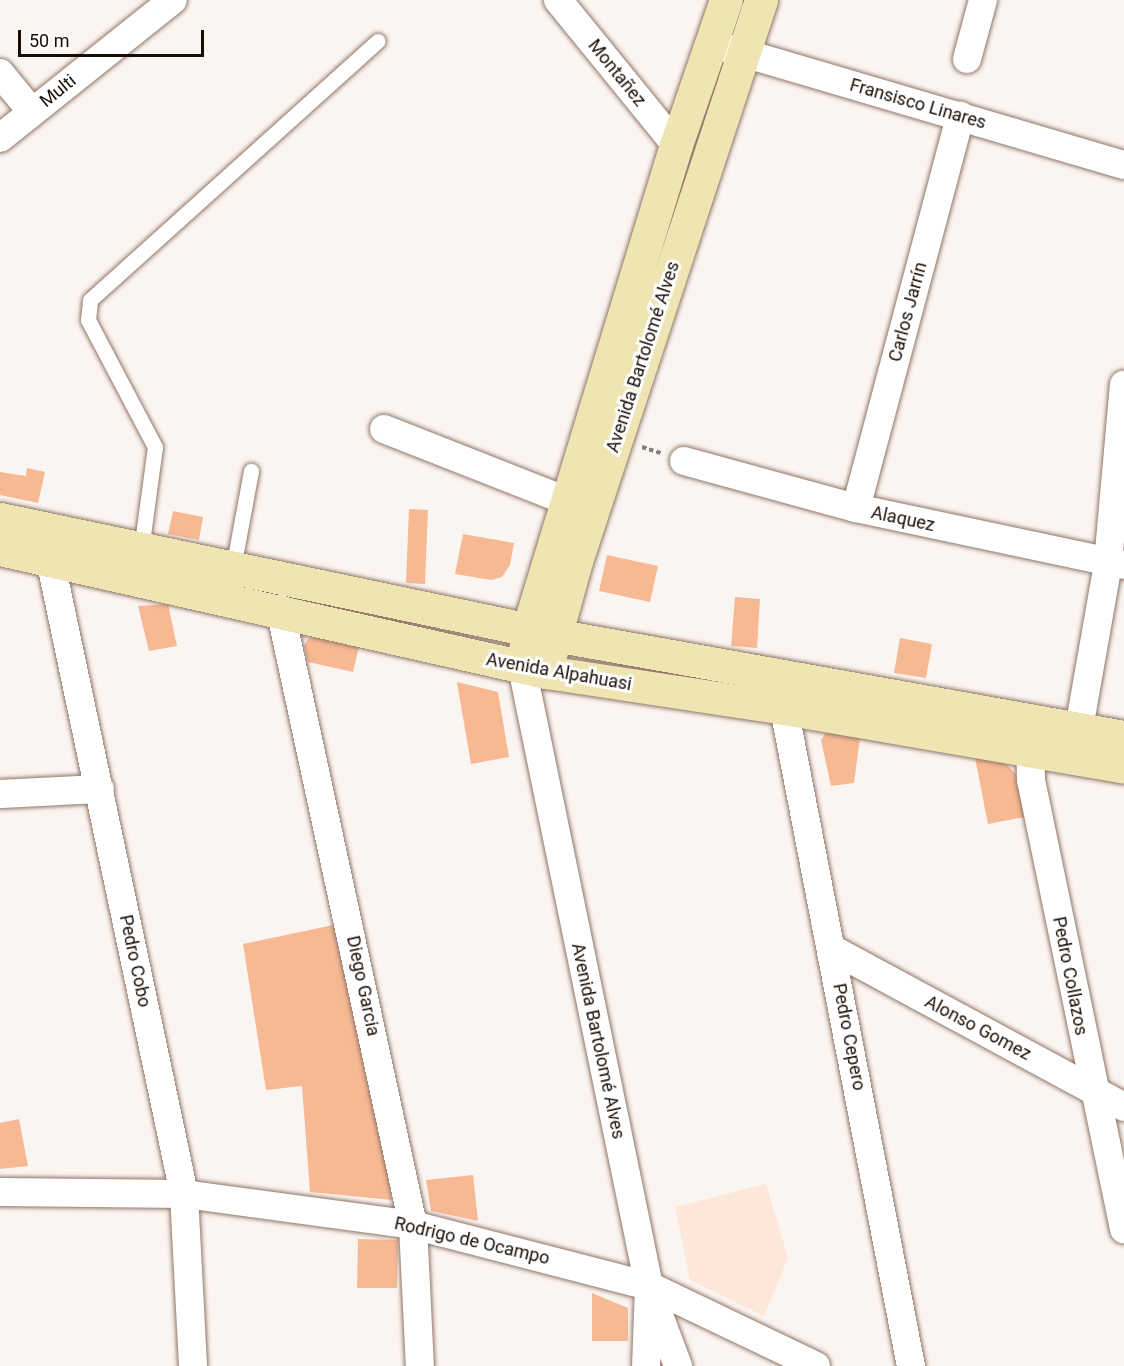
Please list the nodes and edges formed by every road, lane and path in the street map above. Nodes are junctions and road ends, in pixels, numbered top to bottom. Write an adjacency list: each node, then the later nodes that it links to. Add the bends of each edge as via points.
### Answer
1 (173, 0): 11 (street, Multi)
2 (558, 0): 14 (street, Montañez)
3 (726, 0): 7 (main road, Avenida Bartolomé Alves)
4 (761, 0): 8 (main road, Avenida Bartolomé Alves)
5 (983, 0): 9 (street)
6 (378, 41): 27 (lane, via 90,300 88,320 156,447)
7 (712, 43): 8 (street, Fransisco Linares); 14 (main road, Avenida Bartolomé Alves)
8 (743, 53): 12 (street, Fransisco Linares); 19 (main road, Avenida Bartolomé Alves)
9 (967, 59)
10 (0, 73): 11 (street)
11 (32, 112): 13 (street, Multi)
12 (960, 117): 15 (street, Fransisco Linares); 23 (street, Carlos Jarrín)
13 (0, 138)
14 (676, 145): 22 (main road, Avenida Bartolomé Alves)
15 (1124, 165)
16 (1124, 385): 17 (street)
17 (1122, 424): 28 (street)
18 (384, 429): 22 (street)
19 (616, 439): 20 (path); 31 (main road, Avenida Bartolomé Alves)
20 (684, 461): 23 (street, Alaquez)
21 (250, 471): 29 (lane)
22 (567, 501): 31 (main road, Avenida Bartolomé Alves)
23 (856, 508): 28 (street, Alaquez)
24 (0, 519): 27 (main road, Avenida Alpahuasi)
25 (0, 549): 26 (main road, Avenida Alpahuasi)
26 (50, 559): 27 (main road, Avenida Alpahuasi); 38 (street, Pedro Cobo)
27 (138, 562): 29 (main road, Avenida Alpahuasi); 30 (main road, Avenida Alpahuasi)
28 (1116, 564): 36 (street)
29 (233, 568): 31 (main road, Avenida Alpahuasi)
30 (280, 609): 32 (main road, Avenida Alpahuasi); 45 (street, Diego Garcia)
31 (541, 632): 32 (main road, Avenida Bartolomé Alves); 34 (main road, Avenida Alpahuasi)
32 (534, 670): 33 (main road, Avenida Alpahuasi); 47 (street, Avenida Bartolomé Alves, via 532,717)
33 (784, 708): 34 (main road, Avenida Alpahuasi); 40 (street, Pedro Cepero)
34 (1030, 735): 36 (main road, Avenida Alpahuasi); 41 (street, Pedro Collazos)
35 (1124, 737): 36 (main road, Avenida Alpahuasi)
36 (1076, 744): 37 (main road, Avenida Alpahuasi)
37 (1124, 767)
38 (100, 789): 39 (street); 44 (street, Pedro Cobo)
39 (0, 794)
40 (832, 949): 41 (street, Alonso Gomez); 53 (street, Pedro Cepero)
41 (1092, 1090): 42 (street, Alonso Gomez); 46 (street, Pedro Collazos)
42 (1124, 1107)
43 (0, 1192): 44 (street, Rodrigo de Ocampo)
44 (184, 1194): 45 (street, Rodrigo de Ocampo); 48 (street, Pedro Cobo)
45 (413, 1225): 47 (street, Rodrigo de Ocampo); 49 (street, Diego Garcia)
46 (1124, 1229)
47 (649, 1286): 50 (street, Avenida Bartolomé Alves); 51 (street); 52 (street, Rodrigo de Ocampo)
48 (193, 1366)
49 (420, 1366)
50 (646, 1366)
51 (678, 1366)
52 (816, 1366)
53 (911, 1366)

